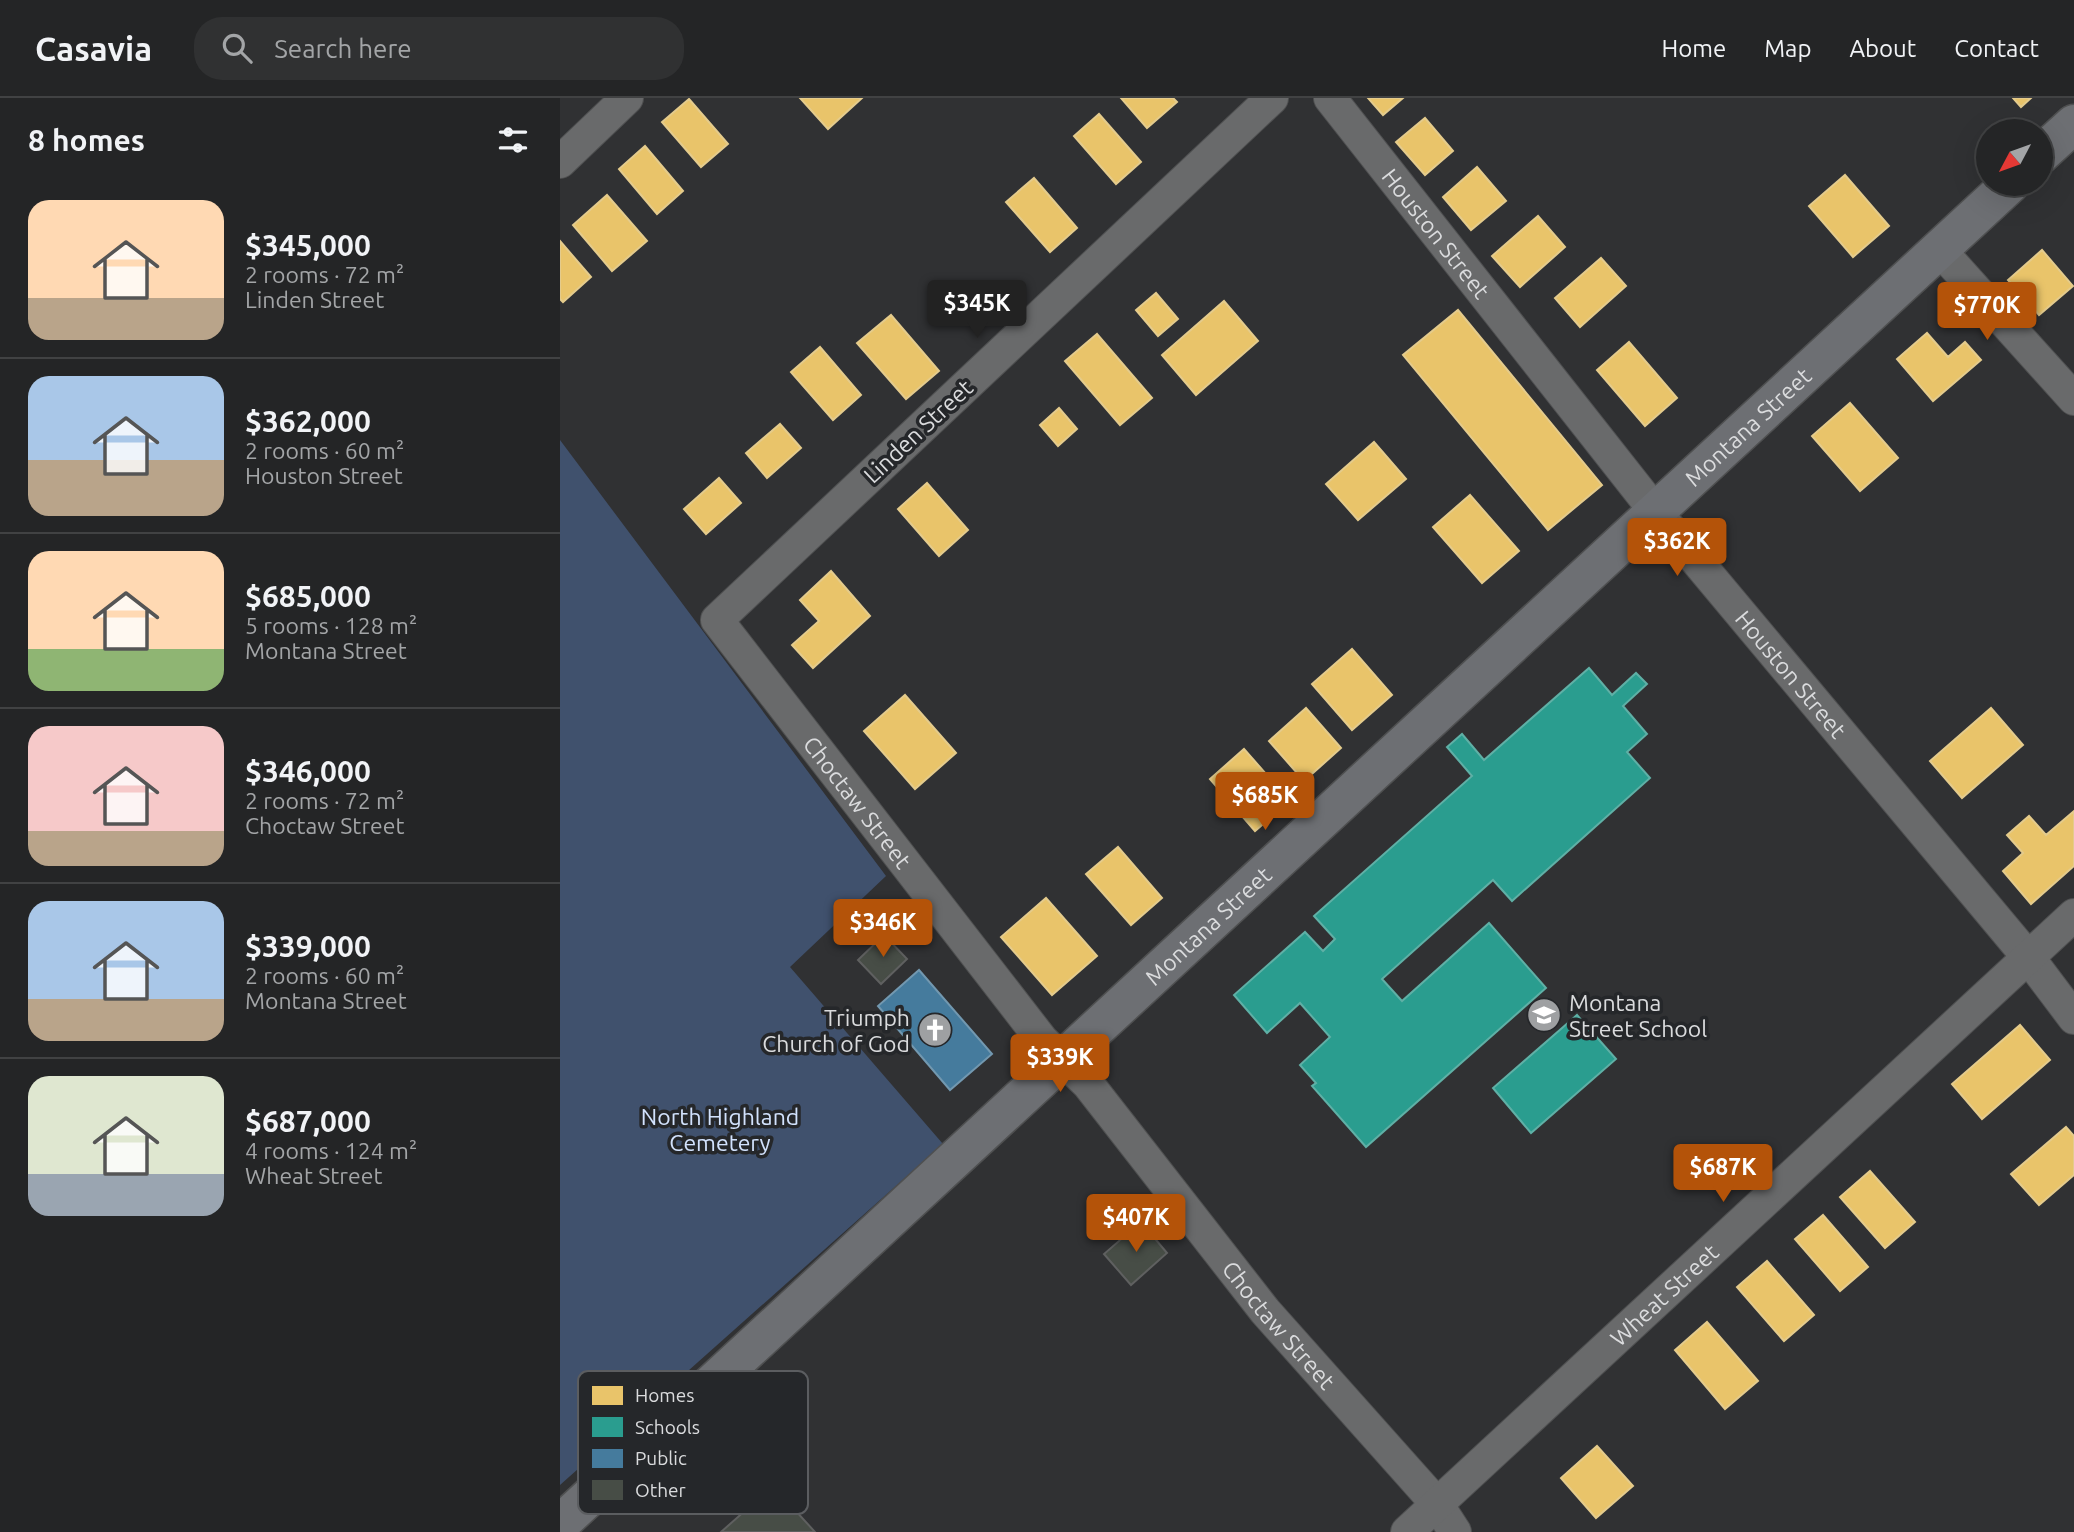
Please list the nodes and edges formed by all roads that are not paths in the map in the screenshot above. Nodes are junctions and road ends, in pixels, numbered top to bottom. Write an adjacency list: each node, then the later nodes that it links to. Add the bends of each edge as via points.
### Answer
1 (627, 98): 6 (street)
2 (1272, 98): 11 (street, Linden Street)
3 (1330, 98): 10 (street, Houston Street)
4 (2074, 124): 5 (street)
5 (2053, 143)
6 (560, 162)
7 (1997, 196): 8 (street, Montana Street)
8 (1939, 249): 9 (street); 10 (street, Montana Street)
9 (2074, 399)
10 (1655, 511): 13 (street, Houston Street); 15 (street, Montana Street)
11 (717, 620): 15 (street, Choctaw Street, via 1042,1040)
12 (2074, 915): 13 (street, Wheat Street)
13 (2028, 957): 14 (street, Houston Street); 17 (street, Wheat Street)
14 (2074, 1018)
15 (1064, 1060): 16 (street, Montana Street); 17 (street, Choctaw Street, via 1088,1084 1265,1311)
16 (726, 1371)
17 (1437, 1504): 20 (street, Wheat Street); 21 (street, Choctaw Street)
18 (578, 1507): 19 (street, Montana Street)
19 (560, 1524)
20 (1408, 1532)
21 (1455, 1532)

